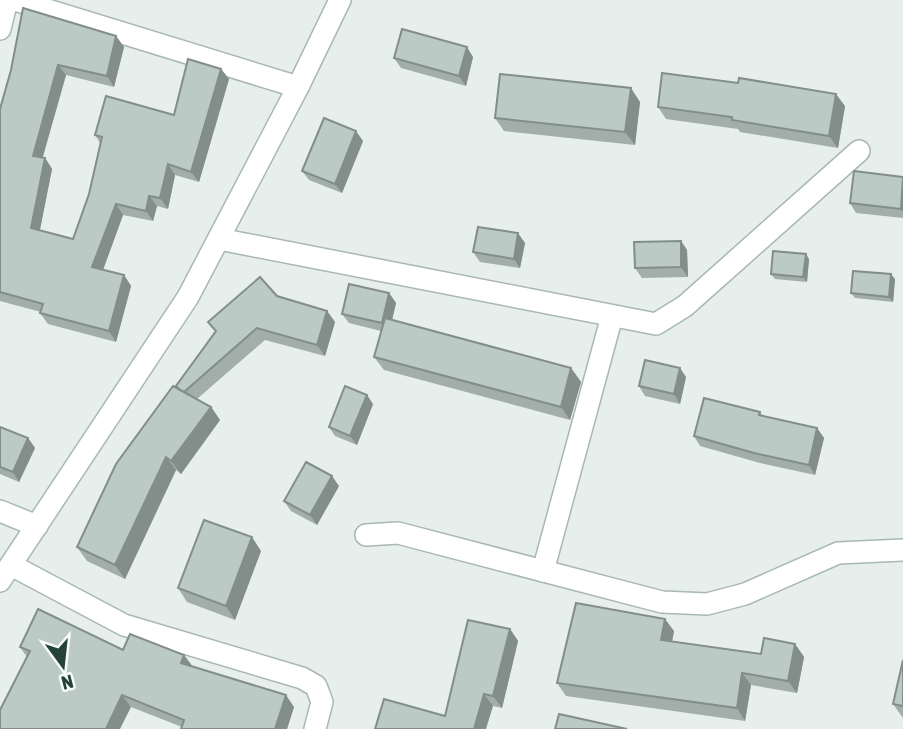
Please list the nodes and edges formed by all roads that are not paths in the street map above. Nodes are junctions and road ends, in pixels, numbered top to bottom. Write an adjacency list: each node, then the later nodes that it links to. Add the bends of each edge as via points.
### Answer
1 (7, 0): 4 (street)
2 (15, 0): 5 (street)
3 (341, 0): 5 (street)
4 (0, 29)
5 (298, 87): 7 (street)
6 (859, 151): 8 (street, via 685,306 656,324)
7 (219, 239): 8 (street); 10 (street, via 188,297)
8 (612, 317): 13 (street)
9 (0, 511): 10 (street)
10 (37, 526): 14 (street)
11 (366, 535): 13 (street, via 398,533)
12 (903, 550): 13 (street, via 838,553 745,594 707,604 662,602)
13 (543, 571)
14 (5, 573): 15 (street, via 124,625 302,678 316,686 322,702)
15 (315, 729)

